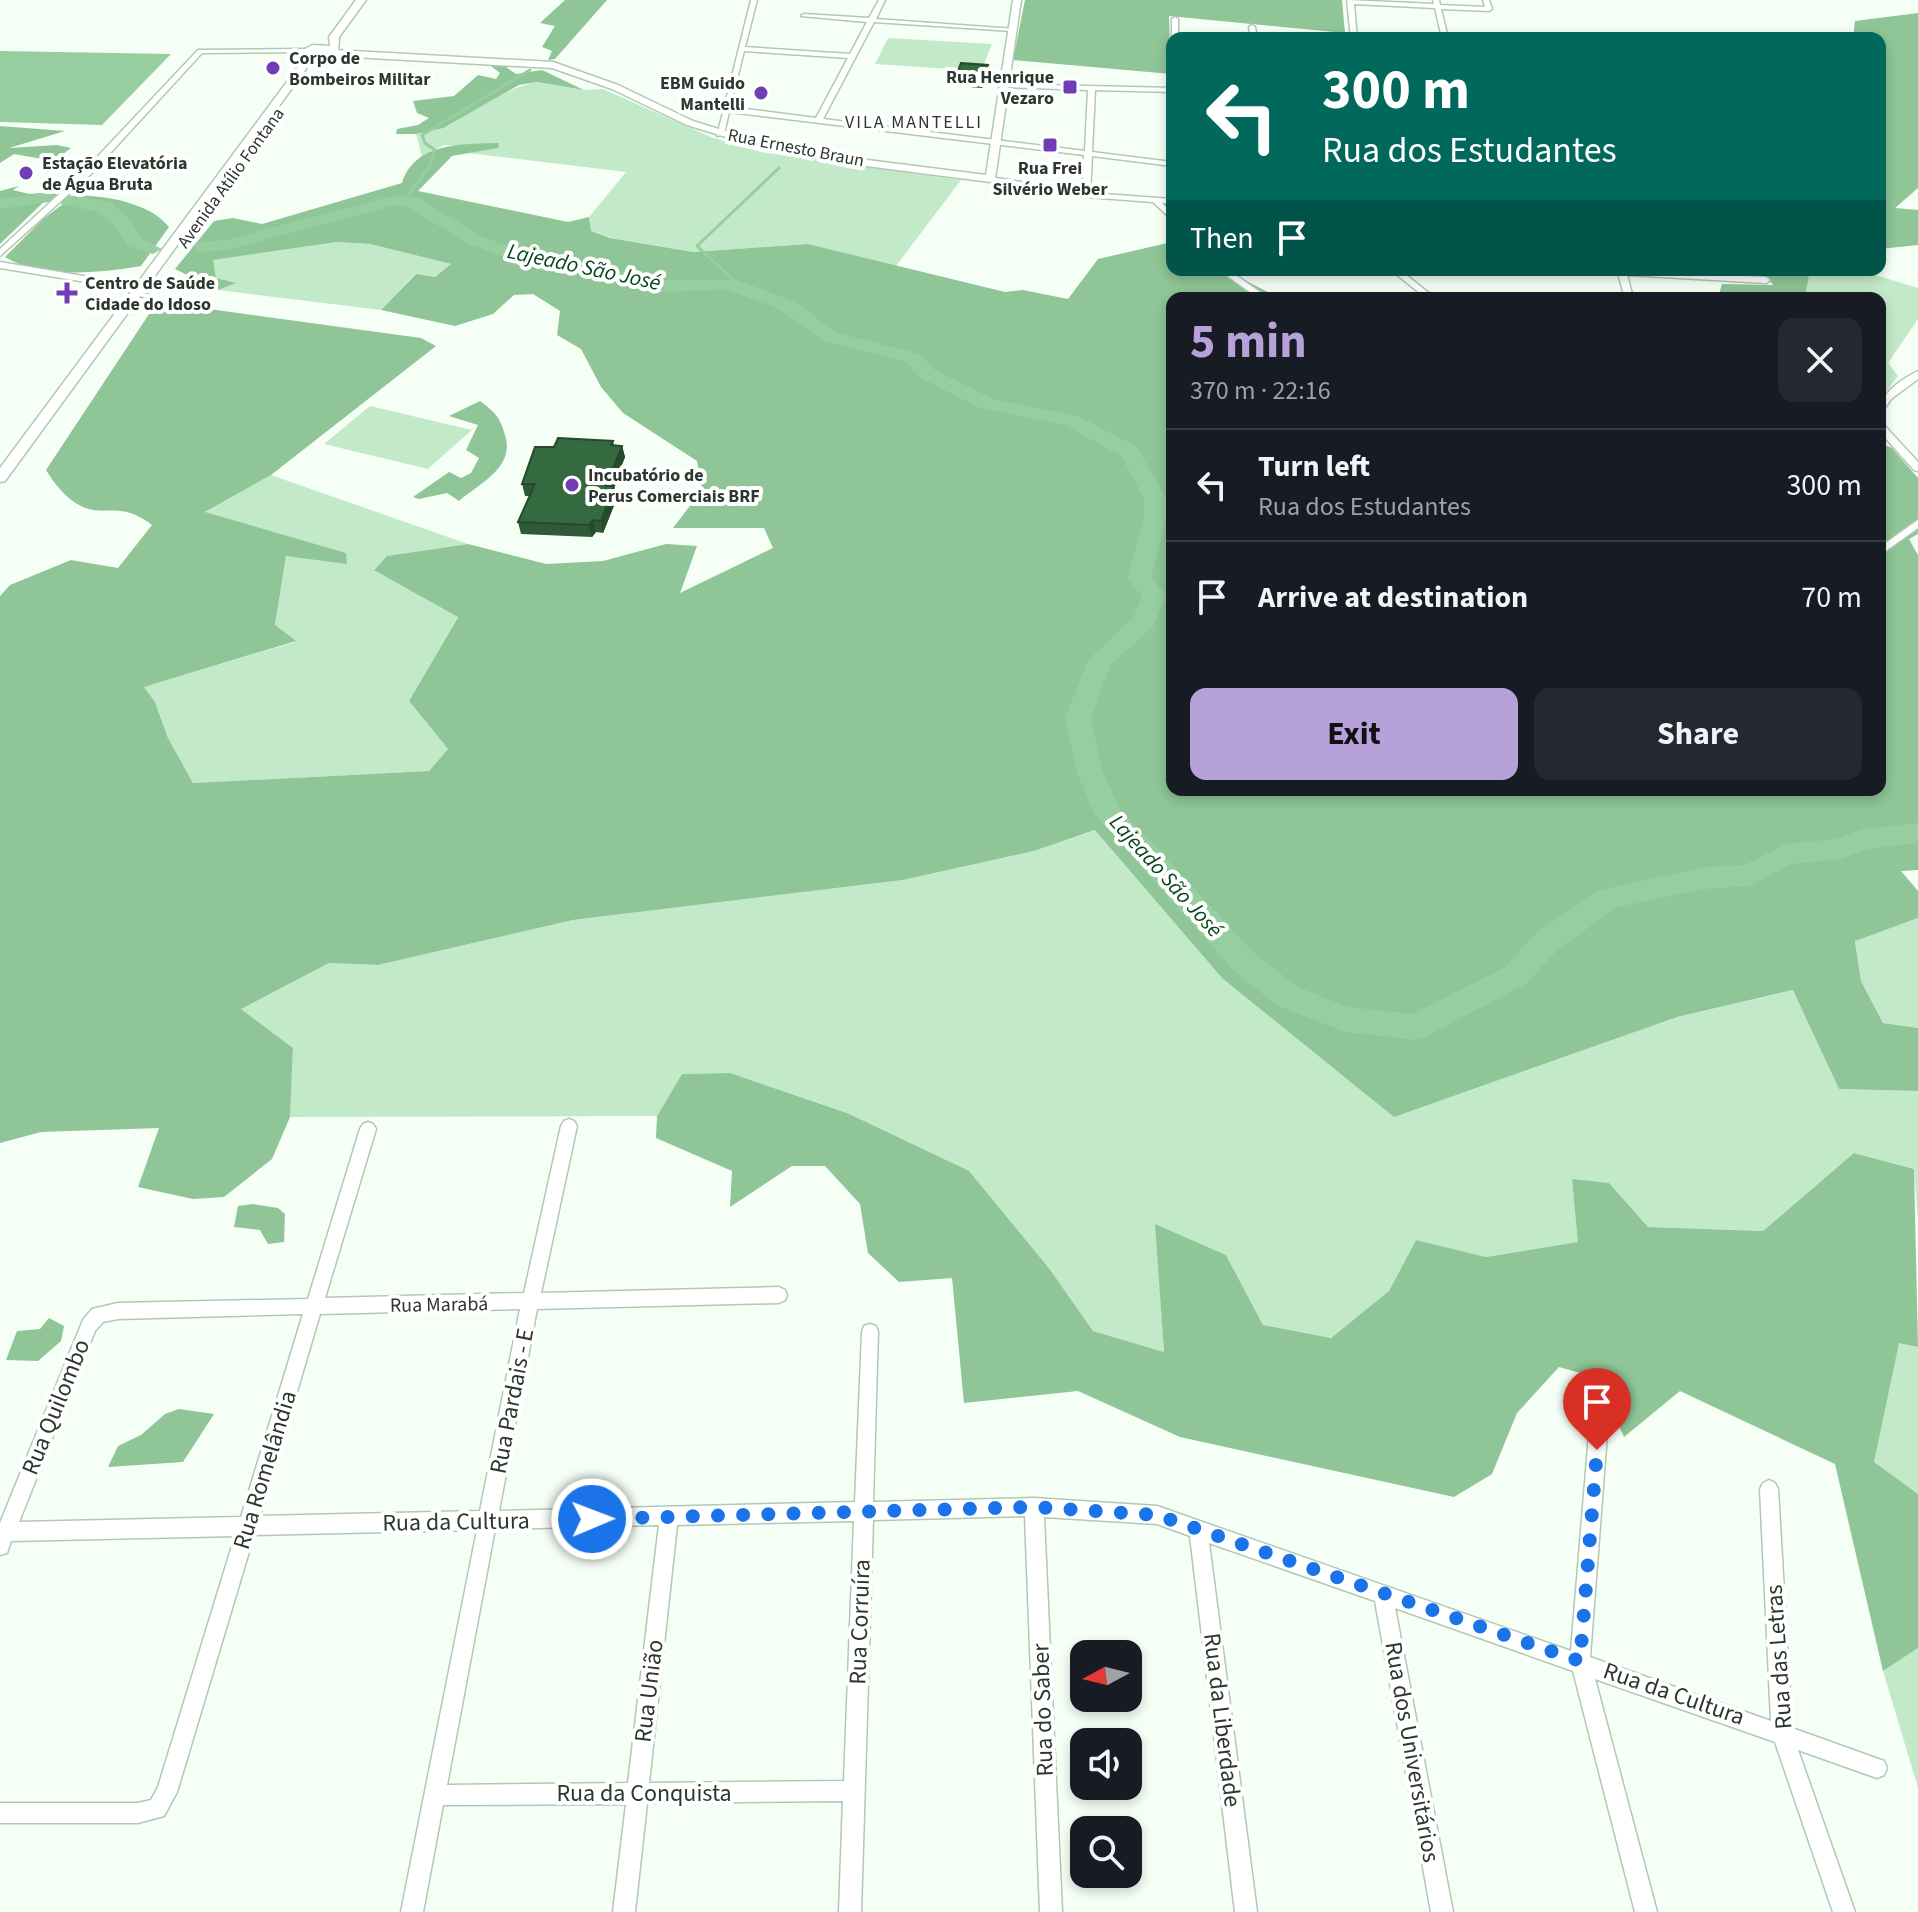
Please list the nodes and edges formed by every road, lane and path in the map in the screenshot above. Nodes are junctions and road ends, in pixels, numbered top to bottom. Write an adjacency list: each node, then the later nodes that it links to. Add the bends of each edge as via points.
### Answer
1 (353, 0): 20 (main road, Avenida Atílio Fontana)
2 (361, 0): 19 (main road, via 334,37)
3 (754, 0): 18 (street)
4 (882, 0): 11 (street)
5 (1017, 0): 13 (street)
6 (1486, 0): 8 (street, via 1489,9)
7 (1350, 1): 8 (street); 16 (street)
8 (1437, 3): 17 (street)
9 (804, 16): 11 (street)
10 (1175, 19): 14 (street)
11 (871, 21): 13 (street); 21 (street)
12 (1252, 27): 15 (street)
13 (1012, 29): 22 (street)
14 (1175, 32)
15 (1253, 32)
16 (1353, 32)
17 (1444, 32)
18 (741, 49): 21 (street); 25 (street)
19 (334, 51): 20 (main road, via 323,59); 27 (street, Rua Ernesto Braun, via 553,65)
20 (311, 56): 36 (street, via 200,51 88,172); 44 (main road, Avenida Atílio Fontana)
21 (853, 56): 26 (street)
22 (1004, 85): 23 (street); 28 (street)
23 (1092, 87): 24 (street); 29 (street)
24 (1166, 90)
25 (726, 109): 26 (street); 27 (street)
26 (819, 120): 28 (street)
27 (720, 134): 31 (street, Rua Ernesto Braun, via 828,158)
28 (996, 143): 29 (street); 31 (street)
29 (1089, 153): 30 (street); 32 (street)
30 (1166, 163)
31 (990, 179): 32 (street, Rua Ernesto Braun)
32 (1086, 195): 33 (street, Rua Ernesto Braun)
33 (1156, 201): 34 (street, Rua Ernesto Braun); 35 (street)
34 (1166, 201)
35 (1166, 212)
36 (0, 253)
37 (0, 265): 44 (street)
38 (1232, 276): 42 (street)
39 (1403, 276): 43 (street)
40 (1702, 276): 41 (street)
41 (1766, 280)
42 (1255, 292)
43 (1423, 292)
44 (141, 293): 49 (main road, Avenida Atílio Fontana); 50 (main road, Avenida Atílio Fontana)
45 (1918, 374): 46 (street)
46 (1886, 400)
47 (1886, 433): 48 (street)
48 (1918, 468)
49 (0, 478)
50 (0, 494)
51 (1918, 523): 52 (street)
52 (1886, 547)
53 (569, 1126): 56 (street, Rua Pardais - E)
54 (368, 1129): 57 (street, Rua Romelândia)
55 (779, 1295): 56 (street, Rua Marabá)
56 (530, 1303): 57 (street, Rua Marabá); 65 (street, Rua Pardais - E)
57 (315, 1308): 58 (street, Rua Marabá); 66 (street, Rua Romelândia)
58 (98, 1315): 68 (street, Rua Quilombo)
59 (870, 1332): 63 (street, Rua Corruíra)
60 (1598, 1434): 70 (street)
61 (1769, 1489): 71 (street, Rua das Letras)
62 (1034, 1507): 63 (street, Rua da Cultura); 67 (street, Rua da Cultura, via 1157,1515); 80 (street, Rua do Saber)
63 (864, 1514): 64 (street, Rua da Cultura); 73 (street, Rua Corruíra)
64 (669, 1518): 65 (street, Rua da Cultura); 74 (street, Rua União)
65 (489, 1522): 66 (street, Rua da Cultura); 75 (street, Rua Pardais - E)
66 (248, 1527): 68 (street, Rua da Cultura); 76 (street, Rua Romelândia, via 167,1792 157,1809)
67 (1198, 1529): 69 (street, Rua da Cultura); 81 (street, Rua da Liberdade)
68 (2, 1537)
69 (1383, 1593): 70 (street, Rua da Cultura); 82 (street, Rua dos Universitários)
70 (1580, 1661): 71 (street, Rua da Cultura); 83 (street)
71 (1782, 1733): 72 (street, Rua da Cultura); 84 (street, Rua das Letras)
72 (1877, 1768)
73 (854, 1791): 74 (street, Rua da Conquista); 79 (street, Rua Corruíra)
74 (637, 1793): 75 (street, Rua da Conquista); 78 (street, Rua União)
75 (435, 1795): 77 (street, Rua Pardais - E)
76 (0, 1813)
77 (412, 1912)
78 (624, 1912)
79 (850, 1912)
80 (1051, 1912)
81 (1246, 1912)
82 (1442, 1912)
83 (1646, 1912)
84 (1844, 1912)

